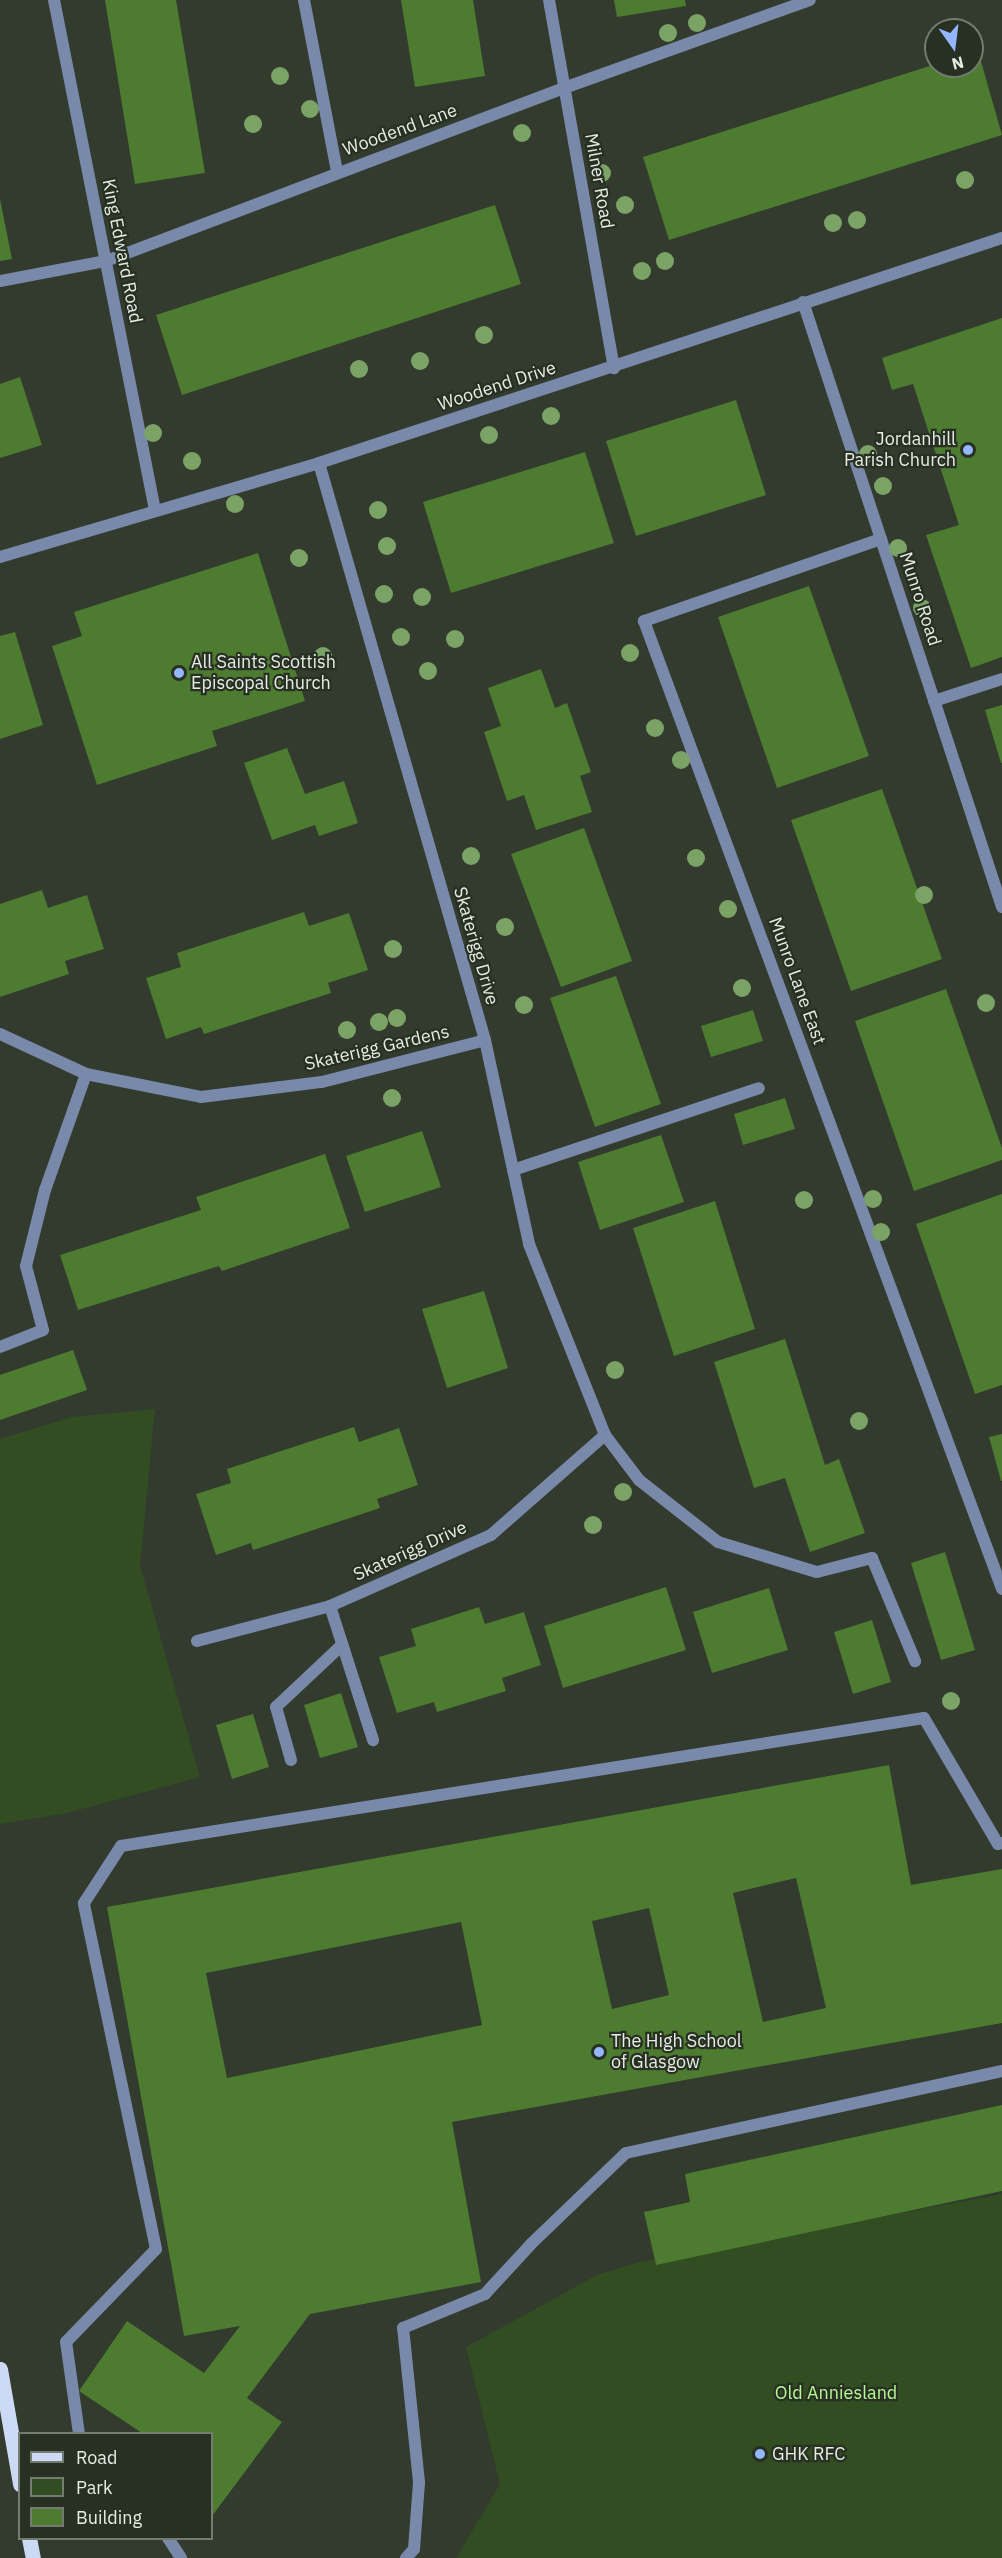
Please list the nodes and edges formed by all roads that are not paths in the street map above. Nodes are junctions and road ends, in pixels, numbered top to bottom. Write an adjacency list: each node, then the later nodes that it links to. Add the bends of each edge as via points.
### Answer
1 (54, 0): 8 (street, King Edward Road)
2 (304, 0): 6 (street)
3 (549, 0): 5 (street, Milner Road)
4 (810, 0): 5 (street, Woodend Lane)
5 (564, 88): 6 (street, Woodend Lane); 11 (street, Milner Road)
6 (337, 172): 8 (street, Woodend Lane)
7 (1002, 238): 10 (street, Woodend Drive)
8 (106, 261): 9 (street, Woodend Lane); 13 (street, King Edward Road)
9 (0, 281)
10 (803, 302): 11 (street, Woodend Drive); 14 (street, Munro Road)
11 (614, 368): 12 (street, Woodend Drive)
12 (319, 463): 13 (street, Woodend Drive); 20 (street, Skaterigg Drive)
13 (155, 510): 15 (street, Woodend Drive)
14 (881, 539): 17 (street, Munro Road); 26 (street, Munro Lane East, via 644,621)
15 (0, 557)
16 (1002, 679): 17 (street)
17 (934, 701): 18 (street, Munro Road)
18 (1002, 908)
19 (0, 1034): 21 (street, Skaterigg Gardens)
20 (485, 1040): 21 (street, Skaterigg Gardens, via 322,1082 201,1097); 23 (street, Skaterigg Drive)
21 (86, 1074): 24 (street, via 45,1190 26,1266 43,1330)
22 (759, 1088): 23 (street)
23 (513, 1170): 25 (street, Skaterigg Drive, via 529,1244)
24 (0, 1347)
25 (605, 1435): 27 (street, Skaterigg Drive, via 491,1535); 30 (street, Skaterigg Drive, via 639,1480 717,1542 817,1572 872,1558)
26 (1002, 1589)
27 (330, 1606): 28 (street, Skaterigg Drive); 29 (street)
28 (197, 1641)
29 (342, 1645): 31 (street); 32 (street, via 276,1707)
30 (915, 1661)
31 (373, 1740)
32 (291, 1760)
33 (1002, 1843): 36 (street, via 998,1844 924,1718 121,1846 84,1903 156,2249 66,2342)
34 (1002, 2071): 42 (street, via 626,2153 532,2242 485,2294 403,2328 419,2482 414,2549)
35 (0, 2369): 37 (main road)
36 (79, 2432)
37 (18, 2472)
38 (29, 2540): 40 (main road)
39 (169, 2540): 41 (street)
40 (33, 2558)
41 (181, 2558)
42 (406, 2558)

